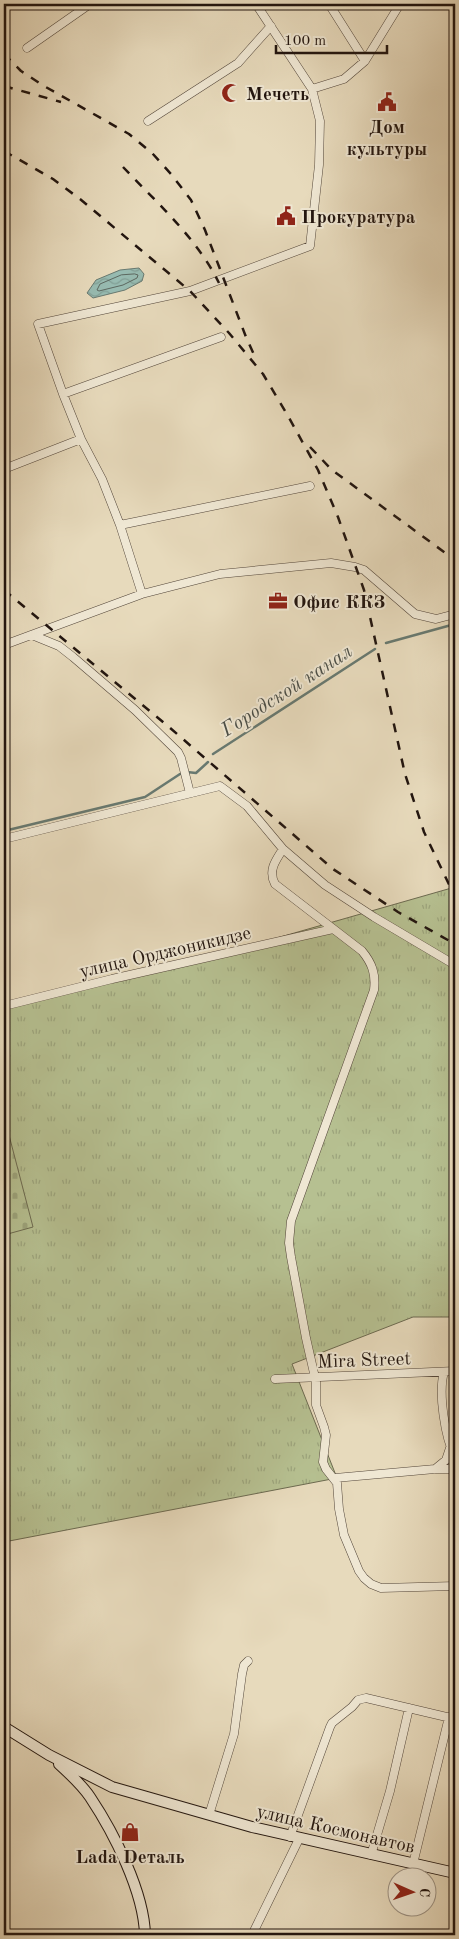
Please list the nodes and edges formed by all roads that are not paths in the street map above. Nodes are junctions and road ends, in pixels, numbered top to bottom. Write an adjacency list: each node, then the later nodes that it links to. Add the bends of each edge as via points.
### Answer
1 (90, 4): 6 (street)
2 (256, 4): 5 (street)
3 (329, 4): 7 (street)
4 (400, 4): 7 (street)
5 (271, 26): 8 (street); 9 (street, via 238,64)
6 (26, 48)
7 (365, 61): 8 (street, via 344,79)
8 (312, 89): 11 (street, via 320,121 319,165 310,246 190,291 38,324)
9 (148, 121)
10 (221, 337): 11 (street)
11 (63, 394): 12 (street)
12 (81, 439): 13 (street); 15 (street, via 102,479)
13 (4, 469)
14 (310, 486): 15 (street)
15 (120, 526): 16 (street)
16 (142, 594): 17 (street, via 220,574 331,563 364,570 414,614 436,619); 18 (street)
17 (455, 614)
18 (32, 635): 19 (street); 20 (street, via 59,646 74,657 178,752)
19 (4, 645)
20 (190, 793): 21 (street); 22 (street, via 220,786 247,806)
21 (4, 839)
22 (283, 850): 23 (street, via 272,870 275,884); 24 (street, via 325,885)
23 (333, 929): 25 (street, улица Орджоникидзе); 28 (street, via 362,951 370,961 375,981 290,1226 291,1257)
24 (455, 964)
25 (4, 1006)
26 (455, 1371): 27 (street, Mira Street)
27 (444, 1372): 28 (street, Mira Street); 30 (street, via 442,1401)
28 (315, 1377): 29 (street, Mira Street); 34 (street, via 316,1406 326,1435 323,1462)
29 (275, 1379)
30 (450, 1448): 31 (street); 32 (street, via 446,1460)
31 (455, 1457)
32 (435, 1469): 33 (street); 34 (street)
33 (455, 1469)
34 (334, 1478): 35 (street, via 344,1534 364,1578 381,1588)
35 (455, 1586)
36 (248, 1661): 41 (street, via 242,1674 234,1734)
37 (409, 1708): 38 (street); 42 (street, via 361,1698 332,1723); 43 (street)
38 (452, 1718): 44 (street)
39 (4, 1727): 40 (street)
40 (49, 1755): 41 (street, улица Космонавтов, via 112,1787); 46 (street, via 90,1796 125,1860 144,1922)
41 (209, 1815): 42 (street, улица Космонавтов)
42 (295, 1838): 43 (street, улица Космонавтов); 47 (street)
43 (372, 1855): 44 (street, улица Космонавтов)
44 (413, 1864): 45 (street, улица Космонавтов)
45 (455, 1873)
46 (144, 1935)
47 (252, 1935)

